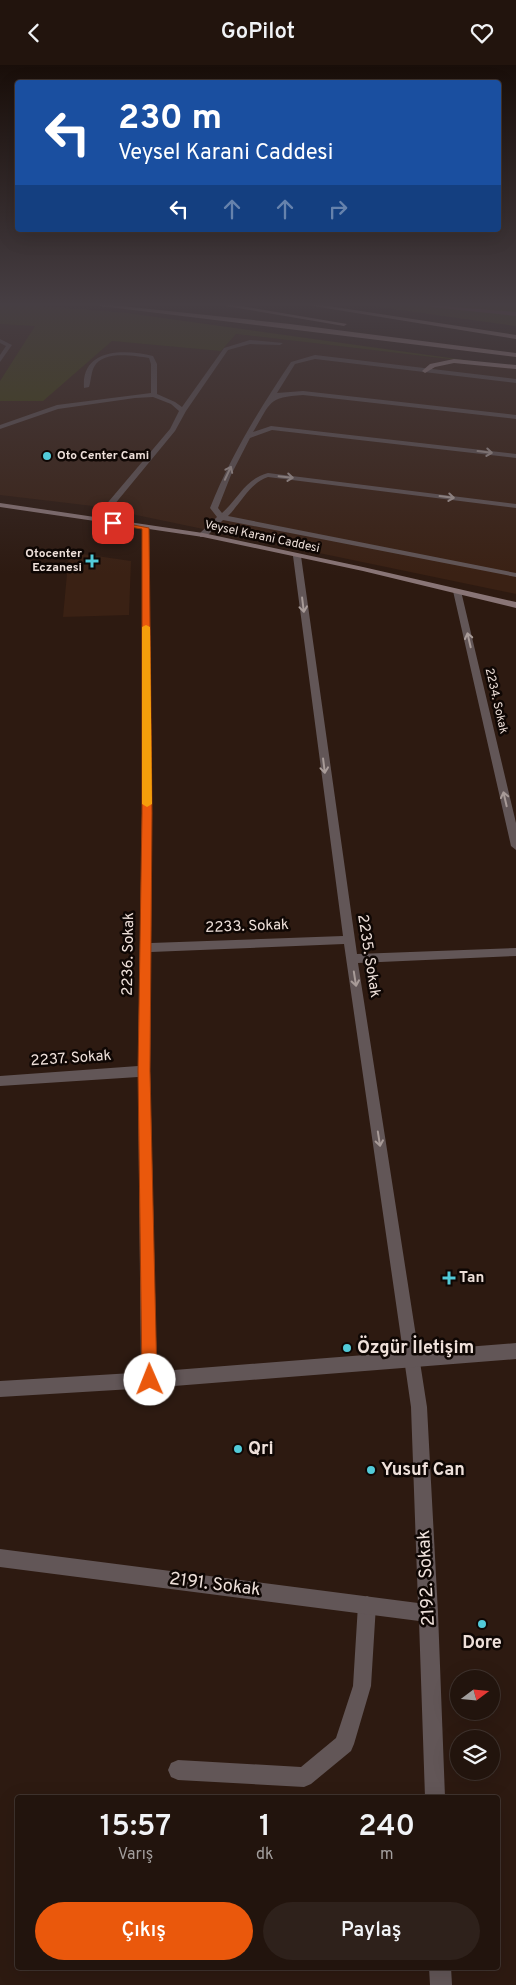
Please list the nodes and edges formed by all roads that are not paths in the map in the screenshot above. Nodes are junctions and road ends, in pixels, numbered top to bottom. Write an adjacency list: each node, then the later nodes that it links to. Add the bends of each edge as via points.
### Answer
1 (154, 395): 7 (street); 9 (street, via 57,407)
2 (195, 395): 7 (street)
3 (272, 395): 6 (street)
4 (278, 395): 6 (street)
5 (317, 395): 8 (street)
6 (269, 399): 10 (street)
7 (184, 411): 15 (street, via 174,430)
8 (516, 417)
9 (0, 427)
10 (247, 437): 11 (street, one-way to 11, via 272,428); 14 (street, one-way to 10, via 214,508)
11 (516, 456)
12 (0, 505): 15 (main road, Veysel Karani Caddesi)
13 (516, 506): 14 (street, one-way to 13, via 234,507 250,483 257,477 268,475)
14 (220, 517): 17 (street); 19 (street)
15 (98, 520): 16 (main road, Veysel Karani Caddesi)
16 (145, 528): 17 (main road, Veysel Karani Caddesi); 24 (street, 2236. Sokak)
17 (204, 535): 18 (main road, Veysel Karani Caddesi)
18 (297, 556): 20 (main road, Veysel Karani Caddesi); 23 (street, 2235. Sokak, one-way to 23)
19 (516, 575)
20 (457, 591): 21 (main road, Veysel Karani Caddesi); 22 (street, 2234. Sokak, one-way to 20)
21 (516, 605)
22 (516, 846)
23 (348, 940): 24 (street, 2233. Sokak); 26 (street, 2235. Sokak)
24 (146, 948): 27 (street, 2236. Sokak)
25 (516, 952): 26 (street)
26 (352, 959): 30 (street, 2235. Sokak, one-way to 30)
27 (144, 1071): 28 (street, 2237. Sokak); 31 (street, 2236. Sokak)
28 (0, 1081)
29 (516, 1351): 30 (street)
30 (413, 1359): 31 (street); 35 (street, 2192. Sokak, via 419,1407)
31 (150, 1380): 32 (street)
32 (0, 1389)
33 (0, 1557): 34 (street, 2191. Sokak)
34 (367, 1605): 35 (street, 2191. Sokak); 36 (street, via 362,1686 344,1744 304,1777)
35 (429, 1613): 37 (street, 2192. Sokak)
36 (178, 1770)
37 (435, 1795)
38 (440, 1970): 39 (street)
39 (441, 1985)

